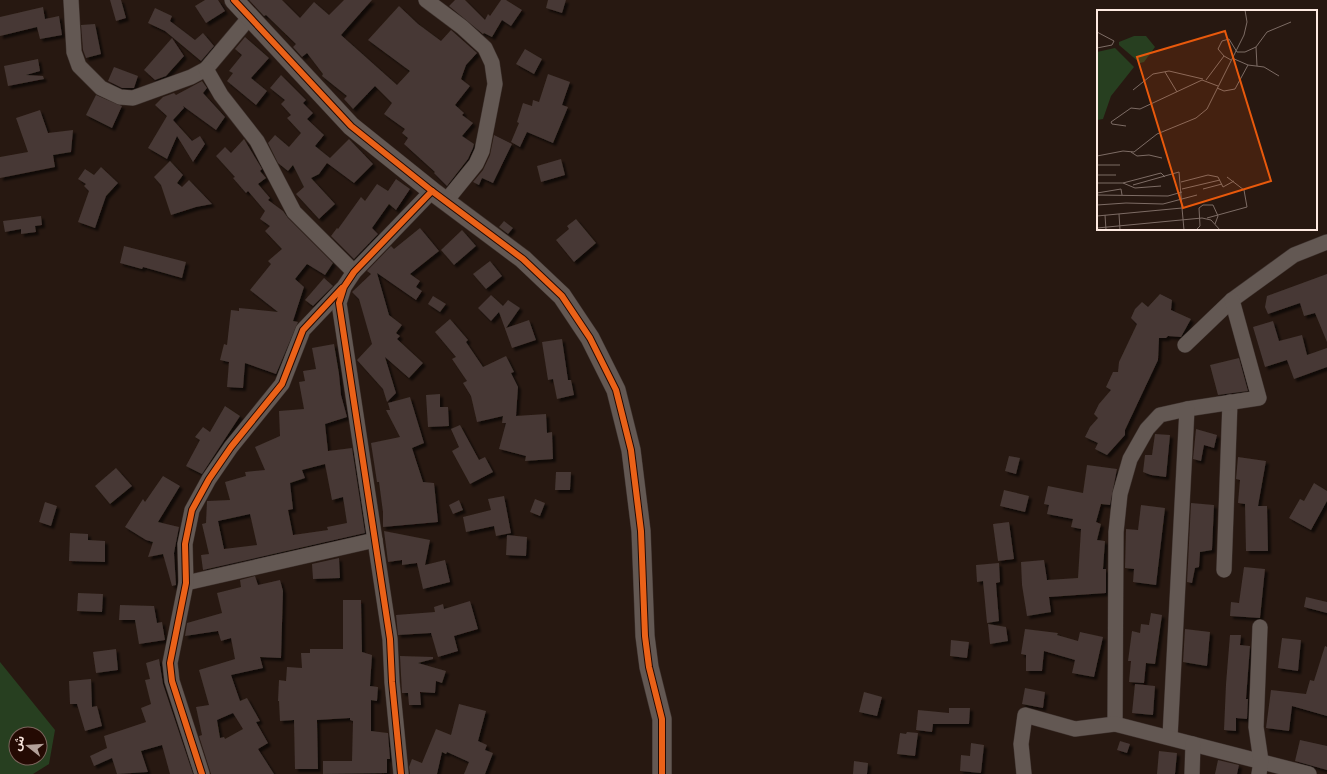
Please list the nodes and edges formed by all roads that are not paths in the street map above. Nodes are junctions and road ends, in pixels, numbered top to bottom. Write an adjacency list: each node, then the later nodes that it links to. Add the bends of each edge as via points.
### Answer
1 (71, 0): 4 (street, via 74,52 79,66 101,88 133,98)
2 (426, 0): 5 (street, via 485,48 492,62 495,84 482,151 476,164)
3 (242, 6): 4 (street); 5 (street, via 351,126)
4 (206, 69): 7 (street, via 221,95 257,141 294,212)
5 (439, 196): 7 (street); 23 (street, via 523,259 562,296 590,338 616,390 631,450 641,531 645,636 649,667 662,719)
6 (1327, 242): 9 (street, via 1294,255)
7 (354, 272): 8 (street)
8 (344, 287): 13 (street, via 339,303); 15 (street, via 303,330 282,384 209,479 192,510 185,544)
9 (1232, 300): 10 (street); 11 (street, via 1259,398)
10 (1185, 345)
11 (1230, 402): 12 (street); 14 (street)
12 (1187, 408): 17 (street, via 1160,415 1147,429 1130,459 1120,494 1116,532); 18 (street)
13 (375, 540): 15 (street); 22 (street, via 390,639)
14 (1224, 570)
15 (186, 583): 21 (street, via 170,663 172,682)
16 (1260, 627): 20 (street, via 1256,727)
17 (1115, 724): 18 (street); 24 (street, via 1075,729 1025,715 1021,744)
18 (1170, 737): 19 (street)
19 (1193, 744): 20 (street); 25 (street)
20 (1260, 768): 26 (street)
21 (202, 774)
22 (401, 774)
23 (662, 774)
24 (1024, 774)
25 (1192, 774)
26 (1310, 774)

